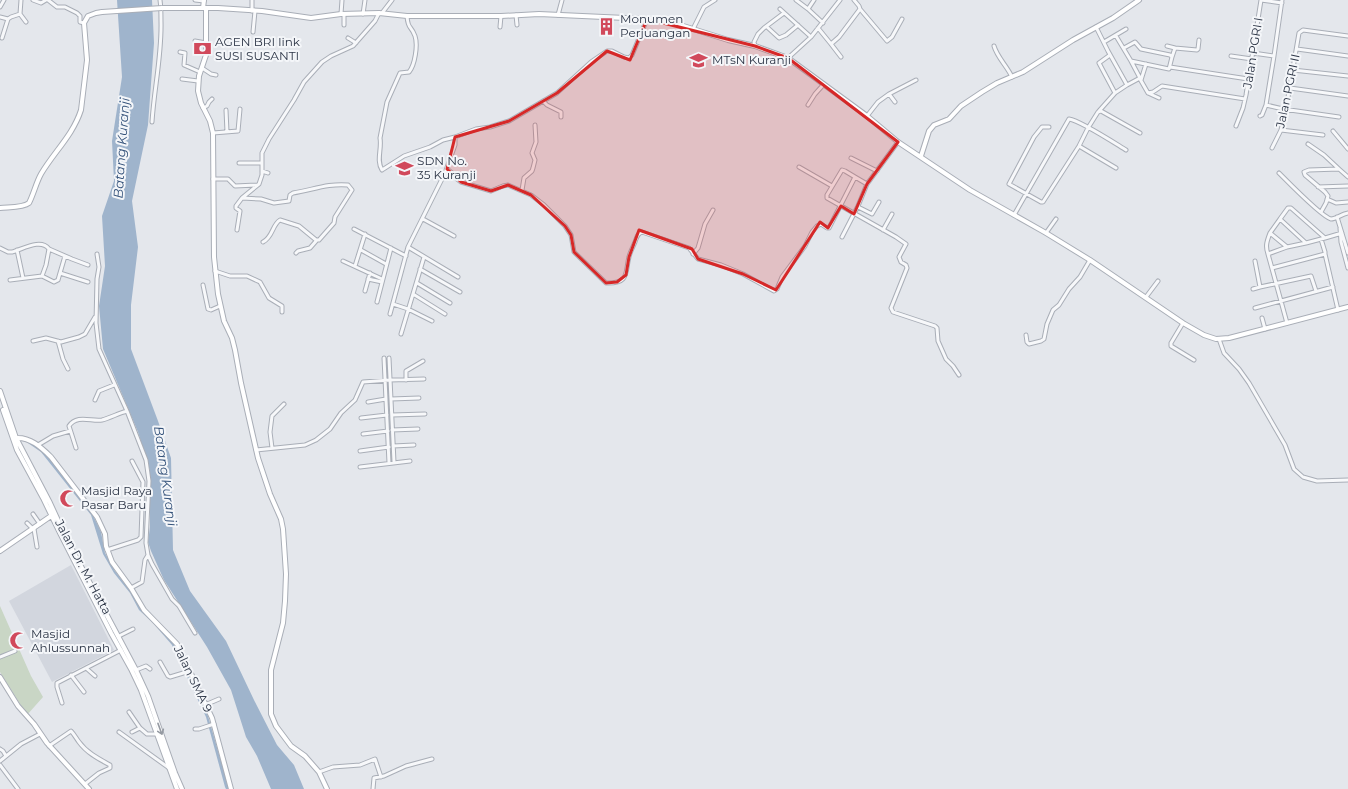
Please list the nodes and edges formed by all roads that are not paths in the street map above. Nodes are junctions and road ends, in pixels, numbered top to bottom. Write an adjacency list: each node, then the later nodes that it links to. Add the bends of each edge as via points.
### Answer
1 (4, 0): 21 (street)
2 (21, 0): 29 (street)
3 (32, 0): 4 (street, via 42,3)
4 (47, 0): 41 (street, via 57,7 65,7 77,13 80,22)
5 (160, 0): 116 (street, via 160,47)
6 (195, 0): 7 (street)
7 (204, 0): 22 (street)
8 (252, 0): 26 (street)
9 (342, 0): 30 (street)
10 (365, 0): 31 (street)
11 (392, 0): 27 (street)
12 (562, 0): 33 (street)
13 (715, 0): 50 (street, via 704,7)
14 (796, 0): 24 (street)
15 (814, 0): 24 (street)
16 (840, 0): 42 (street)
17 (854, 0): 25 (street)
18 (1139, 0): 48 (street)
19 (1260, 0): 20 (street, Jalan PGRI I); 71 (street, Jalan PGRI I)
20 (1282, 1): 74 (street)
21 (0, 7)
22 (205, 8): 26 (street); 41 (street, bridge, via 102,12 88,16); 60 (street)
23 (780, 9): 28 (street)
24 (808, 9): 42 (street)
25 (860, 9): 39 (street, via 887,41); 63 (street)
26 (253, 11): 30 (street, via 312,18); 52 (street)
27 (381, 13): 31 (street); 34 (street); 62 (street)
28 (784, 13): 45 (street); 47 (street)
29 (20, 14): 37 (street); 40 (street)
30 (342, 14): 31 (street); 43 (street)
31 (363, 14)
32 (516, 15): 33 (street); 35 (street); 44 (street)
33 (558, 15): 38 (street)
34 (407, 16): 35 (street); 127 (street, via 408,26 415,38 414,63 409,72 400,73 387,102 380,138 381,168 383,170 404,156)
35 (501, 16): 46 (street)
36 (0, 17): 37 (street)
37 (8, 19): 56 (street)
38 (647, 19): 50 (street); 103 (street, via 632,56 624,57 607,51)
39 (902, 19)
40 (26, 22)
41 (84, 23): 162 (street, via 87,60 78,117 71,132 41,173 27,205)
42 (823, 23): 49 (street)
43 (344, 25)
44 (517, 25)
45 (798, 25): 47 (street, via 779,38); 55 (street)
46 (500, 27)
47 (767, 27): 64 (street, via 756,38)
48 (1096, 27): 61 (street); 87 (street)
49 (818, 28): 55 (street); 63 (street)
50 (694, 30): 64 (street)
51 (1126, 30): 53 (street)
52 (253, 32)
53 (1116, 36): 61 (street); 67 (street)
54 (1348, 36): 69 (street, Jalan PGRI II, via 1303,30 1299,33)
55 (811, 37): 78 (street)
56 (2, 38)
57 (348, 38): 62 (street)
58 (1199, 40): 68 (street, via 1197,50)
59 (195, 41): 60 (street)
60 (206, 42): 83 (street, via 206,55)
61 (1104, 42): 72 (street)
62 (356, 43): 137 (street, via 327,59 304,82 266,144)
63 (831, 44): 76 (street)
64 (755, 46): 78 (street)
65 (994, 46): 87 (street, via 996,54)
66 (1167, 46): 68 (street)
67 (1124, 48): 77 (street, via 1135,42 1141,49); 80 (street)
68 (1175, 48): 77 (street)
69 (1297, 48): 75 (street); 84 (street, Jalan PGRI II)
70 (180, 52): 83 (street, via 185,53 184,65)
71 (1253, 52): 74 (street); 79 (street, Jalan PGRI I)
72 (1110, 55): 94 (street); 96 (street, via 1099,63)
73 (1231, 56): 79 (street)
74 (1274, 56): 106 (street)
75 (1348, 56)
76 (841, 57)
77 (1172, 57): 82 (street)
78 (788, 58): 93 (street)
79 (1252, 59): 88 (street, Jalan PGRI I)
80 (1131, 61): 81 (street); 91 (street)
81 (1146, 64): 82 (street, via 1169,69); 91 (street)
82 (1170, 67): 88 (street)
83 (201, 70): 85 (street); 92 (street)
84 (1293, 70): 86 (street); 95 (street, Jalan PGRI II)
85 (216, 75)
86 (1348, 76)
87 (1012, 77): 134 (street, via 982,92 961,106 950,118 934,125 929,131)
88 (1248, 78): 102 (street, Jalan PGRI I)
89 (182, 79): 92 (street)
90 (916, 80): 98 (street)
91 (1140, 80): 94 (street); 97 (street)
92 (198, 81): 107 (street)
93 (824, 84): 105 (street); 112 (street)
94 (1127, 85): 96 (street)
95 (1290, 88): 99 (street); 109 (street, Jalan PGRI II)
96 (1115, 93): 111 (street)
97 (1148, 93): 100 (street); 102 (street, via 1162,86)
98 (889, 94): 104 (street); 112 (street, via 878,102)
99 (1348, 96)
100 (1159, 98)
101 (212, 99): 107 (street)
102 (1245, 99): 118 (street, Jalan PGRI I)
103 (543, 101): 114 (street, via 561,112); 127 (street, via 504,124 476,129)
104 (895, 102)
105 (808, 105)
106 (1266, 105): 109 (street); 113 (street)
107 (203, 108): 123 (street)
108 (240, 109): 124 (street, via 239,130)
109 (1286, 109): 115 (street); 121 (street, Jalan PGRI II)
110 (226, 110): 124 (street)
111 (1098, 112): 120 (street); 125 (street, via 1101,111)
112 (867, 116): 128 (street)
113 (1260, 116)
114 (561, 117)
115 (1339, 117)
116 (152, 122)
117 (535, 125): 154 (street, via 536,142 532,153 535,161 532,171 524,178)
118 (1236, 126)
119 (1049, 127): 155 (street, via 1042,127 1034,136 1010,184)
120 (1088, 128): 130 (street); 132 (street); 155 (street, via 1069,119)
121 (1281, 130): 126 (street); 131 (street, Jalan PGRI II)
122 (1333, 131): 133 (street)
123 (213, 132): 124 (street); 148 (street)
124 (227, 132)
125 (1140, 133)
126 (1323, 135)
127 (454, 137): 140 (street, via 455,145)
128 (898, 142): 134 (street); 143 (street)
129 (1308, 144): 141 (street)
130 (1079, 146): 139 (street); 155 (street, via 1044,202)
131 (1272, 148)
132 (1126, 150)
133 (1348, 150)
134 (921, 156): 169 (street, via 970,190)
135 (851, 158): 143 (street)
136 (239, 163): 137 (street)
137 (261, 163): 142 (street)
138 (799, 167): 151 (street)
139 (1116, 168)
140 (447, 169): 154 (street, via 461,182 476,187 491,191 508,185); 171 (street)
141 (1339, 169): 147 (street); 153 (street, via 1304,172)
142 (262, 171): 144 (street); 150 (street)
143 (877, 171): 149 (street)
144 (268, 173)
145 (1279, 173): 164 (street)
146 (855, 177): 149 (street); 151 (street, via 842,170); 160 (street)
147 (1348, 177)
148 (213, 179): 150 (street, via 228,179 235,186); 213 (street)
149 (868, 184): 161 (street)
150 (258, 185): 156 (street)
151 (832, 186): 160 (street, via 827,198)
152 (1348, 186): 153 (street)
153 (1318, 187): 157 (street, via 1325,192)
154 (522, 190): 198 (street, via 559,220 571,234 574,252 606,283 617,282 626,275 629,257 637,236 642,232 690,248)
155 (1025, 194): 169 (street)
156 (242, 198): 176 (street, via 236,207 240,211); 185 (street, via 276,202 290,200 293,193 325,186 348,185 352,191 335,216 334,223)
157 (1327, 199): 159 (street, via 1336,203); 164 (street)
158 (879, 202): 167 (street)
159 (1348, 202)
160 (840, 206): 166 (street); 198 (street, via 828,228 820,225 812,232 775,291 743,274 698,259)
161 (858, 207): 166 (street); 167 (street)
162 (0, 208)
163 (713, 210): 198 (street, via 705,224 698,248)
164 (1321, 212): 170 (street, via 1330,219)
165 (1348, 213): 170 (street)
166 (854, 214): 174 (street); 183 (street)
167 (872, 214): 174 (street)
168 (892, 214): 177 (street)
169 (1014, 215): 178 (street)
170 (1337, 217): 181 (street)
171 (423, 219): 182 (street); 188 (street)
172 (1056, 219): 178 (street)
173 (1280, 219): 179 (street); 184 (street, via 1288,208 1291,208); 187 (street)
174 (869, 222): 177 (street)
175 (354, 229): 180 (street)
176 (237, 230)
177 (883, 230): 263 (street, via 906,244 899,257 907,268 892,311 935,326 946,360)
178 (1046, 232): 204 (street)
179 (1270, 233): 191 (street); 199 (street, via 1266,244)
180 (365, 234): 190 (street); 194 (street)
181 (1341, 234): 184 (street); 196 (street); 211 (street)
182 (454, 236)
183 (842, 237)
184 (1323, 238): 187 (street); 200 (street)
185 (317, 240): 186 (street, via 299,226 280,220 277,221 271,236); 195 (street, via 310,248)
186 (263, 242)
187 (1306, 243): 191 (street)
188 (408, 247): 202 (street); 203 (street)
189 (0, 248): 193 (street, via 8,252)
190 (391, 248): 202 (street); 207 (street)
191 (1287, 248): 199 (street)
192 (49, 249): 193 (street, via 46,245 40,244); 201 (street); 216 (street)
193 (17, 250): 218 (street)
194 (361, 250): 207 (street); 209 (street)
195 (296, 253)
196 (1348, 253)
197 (97, 254): 247 (street, via 99,267)
198 (693, 254)
199 (1268, 254): 210 (street)
200 (1325, 254): 210 (street); 228 (street)
201 (65, 256): 208 (street); 215 (street)
202 (406, 256): 238 (street)
203 (424, 257): 212 (street); 217 (street)
204 (1090, 260): 234 (street); 254 (street, via 1080,277 1053,310 1044,339 1029,344)
205 (343, 261): 209 (street)
206 (1255, 261): 227 (street)
207 (386, 264): 221 (street)
208 (88, 265)
209 (355, 266): 214 (street)
210 (1272, 268): 225 (street)
211 (1348, 268)
212 (420, 269): 224 (street); 232 (street)
213 (215, 271): 239 (street); 244 (street, via 230,276 247,276 260,282 269,298 282,306)
214 (370, 273): 219 (street); 221 (street)
215 (60, 274): 216 (street, via 54,282); 223 (street)
216 (42, 276): 218 (street)
217 (458, 277)
218 (23, 278): 220 (street)
219 (368, 279): 221 (street); 230 (street)
220 (10, 280)
221 (382, 280): 236 (street)
222 (1158, 281): 234 (street)
223 (88, 282)
224 (417, 283): 233 (street); 237 (street)
225 (1277, 284): 227 (street); 231 (street, via 1311,276); 235 (street)
226 (203, 285): 239 (street, via 207,307 210,310)
227 (1260, 287): 229 (street)
228 (1333, 287): 231 (street); 243 (street)
229 (1253, 289)
230 (365, 291)
231 (1316, 291): 235 (street)
232 (460, 292)
233 (413, 294): 242 (street); 246 (street)
234 (1146, 297): 250 (street)
235 (1280, 301): 240 (street); 251 (street)
236 (377, 302)
237 (450, 303)
238 (393, 304): 242 (street); 245 (street)
239 (218, 307): 295 (street, via 236,350)
240 (1255, 308)
241 (1348, 308): 243 (street)
242 (408, 309): 249 (street); 253 (street)
243 (1338, 310): 251 (street)
244 (282, 312)
245 (390, 314)
246 (445, 314)
247 (96, 315): 257 (street, via 82,336); 268 (street, via 99,349)
248 (1262, 318): 252 (street)
249 (432, 321)
250 (1184, 323): 255 (street, via 1210,338); 260 (street, via 1171,346)
251 (1287, 323): 252 (street)
252 (1265, 329): 255 (street)
253 (401, 334)
254 (1026, 335)
255 (1220, 340): 302 (street, via 1224,352 1249,383 1285,445 1294,469 1303,477 1317,481)
256 (32, 341): 257 (street, via 46,338)
257 (58, 341): 262 (street)
258 (384, 358): 265 (street)
259 (389, 358): 266 (street)
260 (1194, 360)
261 (423, 361): 267 (street, via 406,371)
262 (68, 369)
263 (959, 375)
264 (424, 379): 267 (street)
265 (385, 380): 266 (street); 271 (street); 294 (street, via 364,382 355,400 341,413 330,429 316,440 304,445)
266 (390, 380): 267 (street); 272 (street)
267 (406, 380)
268 (114, 385): 274 (street, via 99,391); 278 (street)
269 (0, 393): 288 (street, Jalan Dr. M. Hatta)
270 (419, 398): 272 (street)
271 (386, 399): 275 (street); 280 (street)
272 (391, 399): 281 (street)
273 (0, 400): 277 (street, Jalan Dr. M. Hatta)
274 (95, 400)
275 (368, 402)
276 (284, 404): 294 (street, via 272,416)
277 (2, 409): 304 (street, Jalan Dr. M. Hatta, via 17,450)
278 (127, 411): 285 (street, via 103,420 72,422 69,426); 311 (street, via 146,460 149,481 146,543)
279 (424, 414): 281 (street)
280 (387, 415): 282 (street); 286 (street)
281 (392, 415): 284 (street)
282 (361, 418)
283 (418, 429): 284 (street)
284 (392, 430): 291 (street)
285 (70, 431): 289 (street, via 53,436); 293 (street)
286 (388, 431): 287 (street); 292 (street)
287 (363, 434)
288 (16, 438): 289 (street, Jalan SMA 9, via 25,438); 312 (street, Jalan Dr. M. Hatta)
289 (38, 445): 309 (street, Jalan SMA 9, via 51,457 93,511 105,534)
290 (414, 445): 291 (street)
291 (393, 446): 299 (street)
292 (389, 447): 296 (street); 300 (street)
293 (76, 448)
294 (272, 448): 295 (street)
295 (256, 450): 347 (street, via 282,524 286,574 284,617 271,670 271,714 276,726 291,746 305,756)
296 (360, 451)
297 (132, 461): 309 (street, via 143,482 141,537)
298 (410, 461): 299 (street)
299 (394, 462): 300 (street)
300 (389, 463): 301 (street)
301 (360, 467)
302 (1348, 480)
303 (33, 514): 306 (street)
304 (52, 516): 306 (street); 312 (street, Jalan Dr. M. Hatta)
305 (27, 523): 307 (street)
306 (40, 524): 307 (street)
307 (33, 529): 308 (street); 310 (street)
308 (37, 547)
309 (108, 550): 313 (street, Jalan SMA 9, via 112,562)
310 (0, 551)
311 (148, 555): 313 (street, via 143,567 142,582); 315 (street, via 172,599)
312 (74, 556): 316 (street, Jalan Dr. M. Hatta); 317 (street, Jalan Dr. M. Hatta)
313 (131, 588): 324 (street, Jalan SMA 9, via 144,610 177,644)
314 (134, 629): 316 (street)
315 (195, 633)
316 (119, 636): 322 (street, Jalan Dr. M. Hatta)
317 (121, 650): 321 (street); 322 (street, Jalan Dr. M. Hatta)
318 (15, 652): 319 (street)
319 (0, 657)
320 (160, 662): 324 (street, via 169,677)
321 (86, 668): 325 (street); 326 (street)
322 (134, 668): 323 (street, via 146,666); 339 (street, Jalan Dr. M. Hatta); 346 (street, Jalan Dr. M. Hatta, one-way to 346, via 148,696)
323 (150, 669)
324 (188, 672): 331 (street, Jalan SMA 9)
325 (71, 675): 328 (street); 330 (street, via 57,683)
326 (95, 676)
327 (0, 677): 338 (street)
328 (84, 692)
329 (218, 699): 331 (street)
330 (62, 703)
331 (206, 705): 333 (street, Jalan SMA 9)
332 (129, 712): 334 (street)
333 (211, 725): 335 (street); 354 (street, Jalan SMA 9)
334 (140, 728): 337 (street); 339 (street, via 148,735)
335 (195, 729)
336 (119, 732): 346 (street)
337 (132, 732)
338 (40, 734): 340 (street); 342 (street)
339 (156, 734): 346 (street, Jalan Dr. M. Hatta)
340 (49, 746): 349 (street); 349 (street, via 72,731 85,749 110,765 110,768)
341 (0, 749): 342 (street)
342 (6, 756): 344 (street)
343 (432, 759): 348 (street, via 406,766)
344 (0, 761)
345 (0, 765): 350 (street)
346 (170, 766): 352 (street, Jalan Dr. M. Hatta); 353 (street, Jalan Dr. M. Hatta)
347 (319, 772): 348 (street, via 360,765 375,759); 355 (street)
348 (381, 777): 356 (street, via 373,779)
349 (85, 784): 351 (street)
350 (18, 789)
351 (89, 789)
352 (177, 789)
353 (182, 789)
354 (231, 789)
355 (327, 789)
356 (373, 789)

